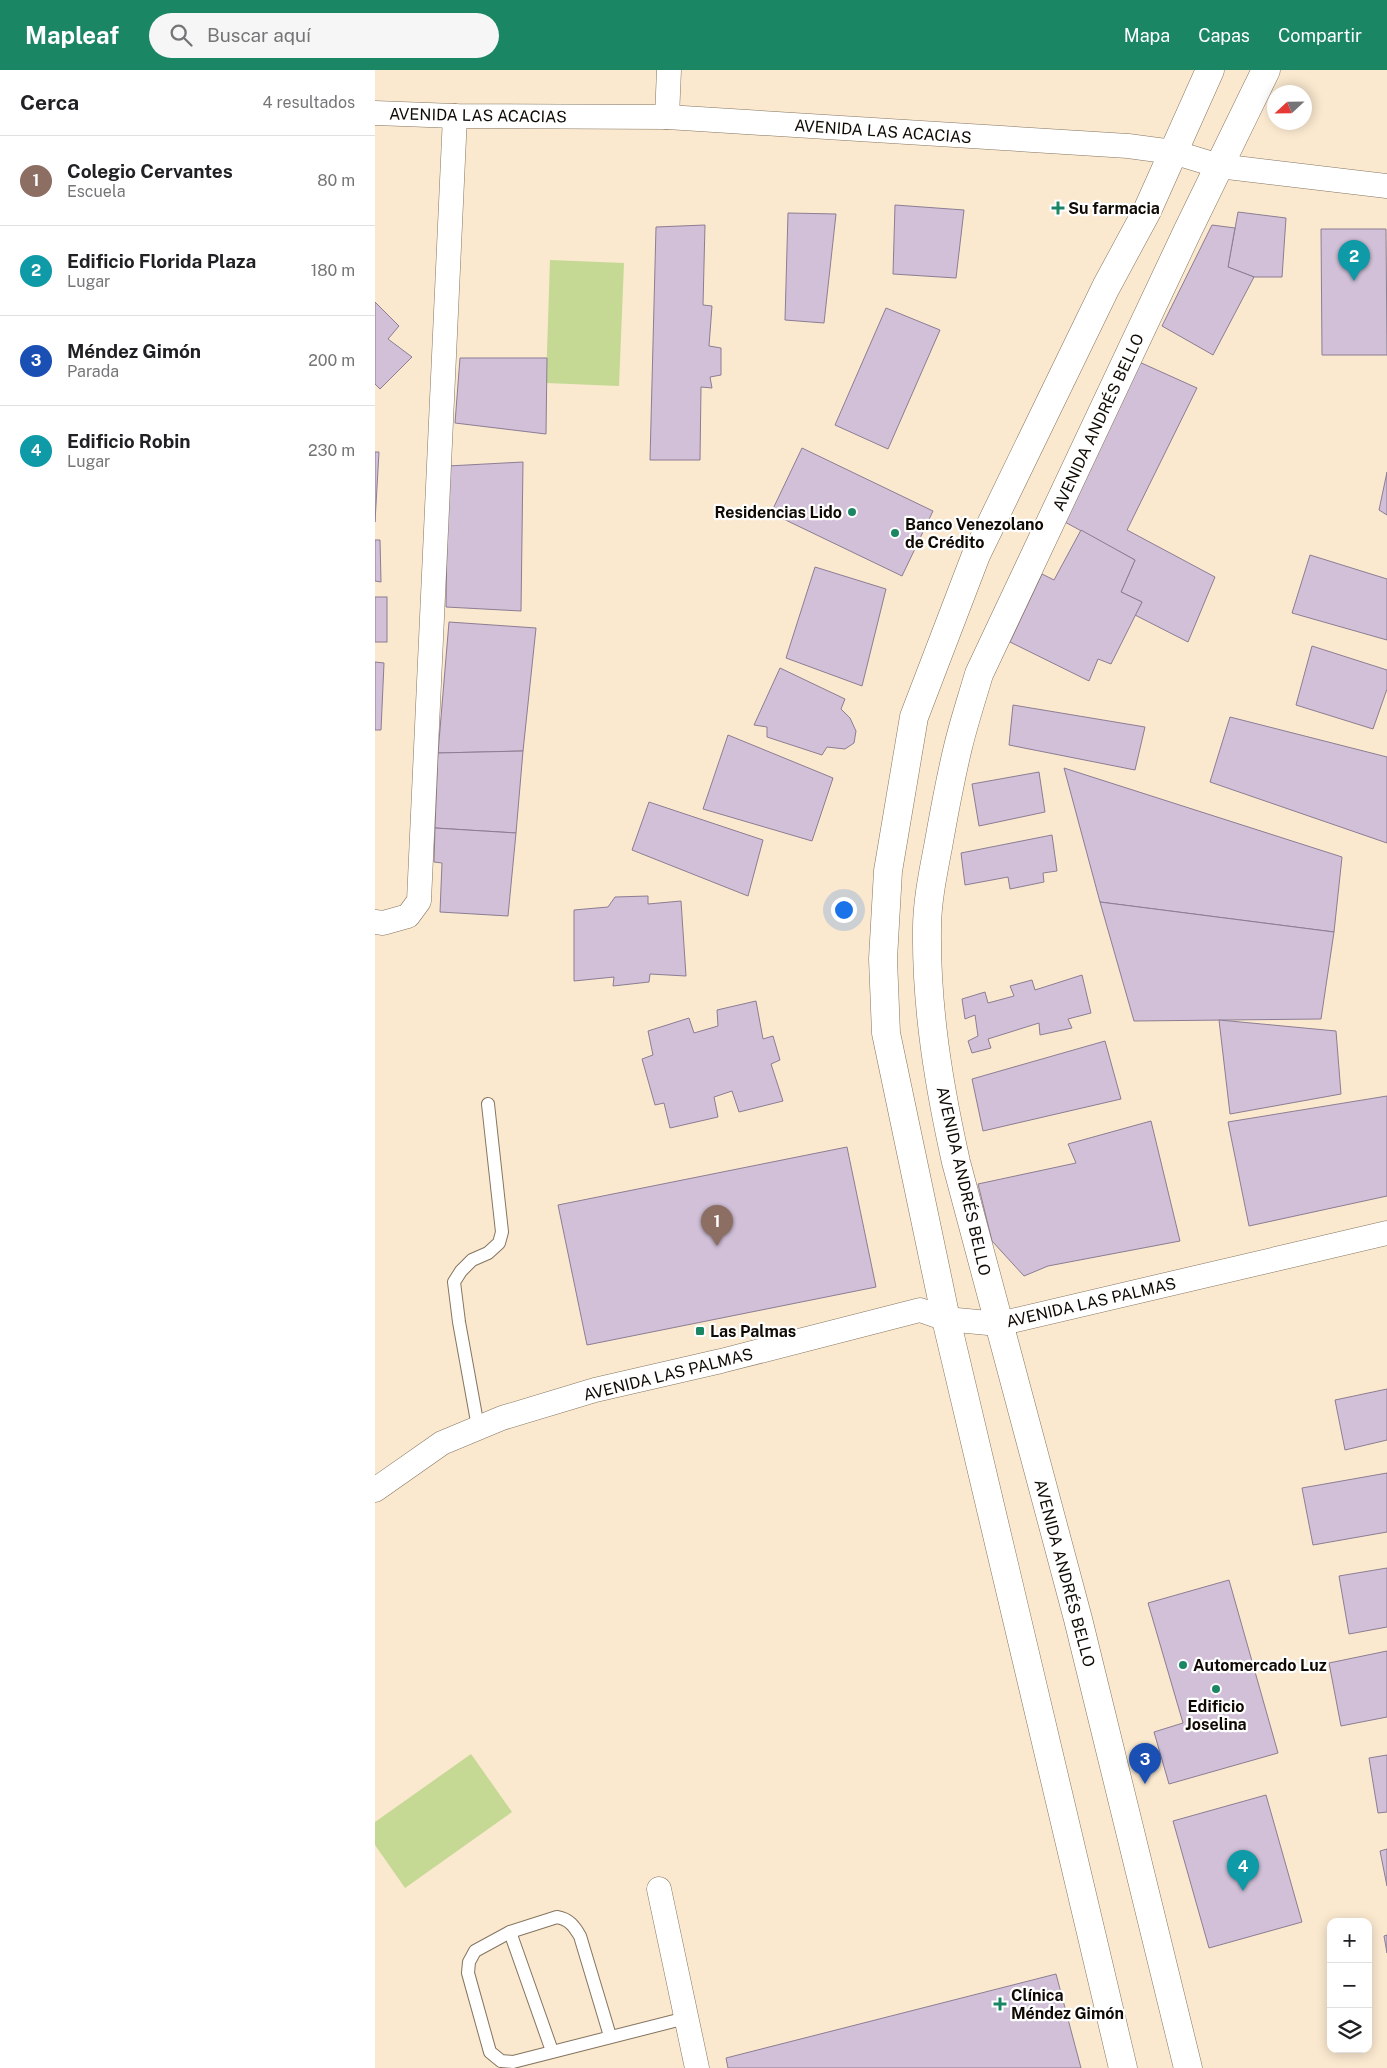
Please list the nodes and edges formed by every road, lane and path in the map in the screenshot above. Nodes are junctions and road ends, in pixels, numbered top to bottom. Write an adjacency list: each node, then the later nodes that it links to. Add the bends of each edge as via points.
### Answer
1 (669, 70): 6 (street)
2 (1210, 70): 7 (street)
3 (1266, 70): 8 (street, AVENIDA ANDRÉS BELLO)
4 (375, 113): 5 (street, AVENIDA LAS ACACIAS)
5 (455, 116): 6 (street, AVENIDA LAS ACACIAS); 10 (street, via 419,901 408,916)
6 (667, 117): 7 (street, AVENIDA LAS ACACIAS, via 1128,146)
7 (1173, 152): 8 (street, AVENIDA LAS ACACIAS); 13 (street, via 1147,211 1106,287 976,555 914,717 888,871 884,1000 886,1033)
8 (1219, 166): 9 (street, AVENIDA LAS ACACIAS); 14 (street, AVENIDA ANDRÉS BELLO, via 979,674 946,800 927,928 929,1001 941,1090 954,1153)
9 (1387, 186)
10 (375, 922)
11 (488, 1104): 15 (lane, via 502,1232 499,1243 489,1254 472,1260 454,1282)
12 (1387, 1233): 14 (street, AVENIDA LAS PALMAS)
13 (946, 1319): 14 (street, AVENIDA LAS PALMAS); 15 (street, AVENIDA LAS PALMAS, via 920,1310 721,1362 595,1390); 23 (street)
14 (999, 1324): 24 (street, AVENIDA ANDRÉS BELLO, via 1078,1619)
15 (478, 1427): 16 (street, AVENIDA LAS PALMAS, via 442,1443)
16 (375, 1490)
17 (659, 1889): 19 (street)
18 (510, 1932): 20 (lane, via 557,1917 573,1925 580,1936); 21 (lane); 21 (lane, via 475,1951 469,1962 468,1973 490,2052 501,2061 513,2062)
19 (686, 2018): 20 (lane); 22 (street)
20 (610, 2036): 21 (lane)
21 (552, 2051)
22 (697, 2068)
23 (1123, 2068)
24 (1189, 2068)

